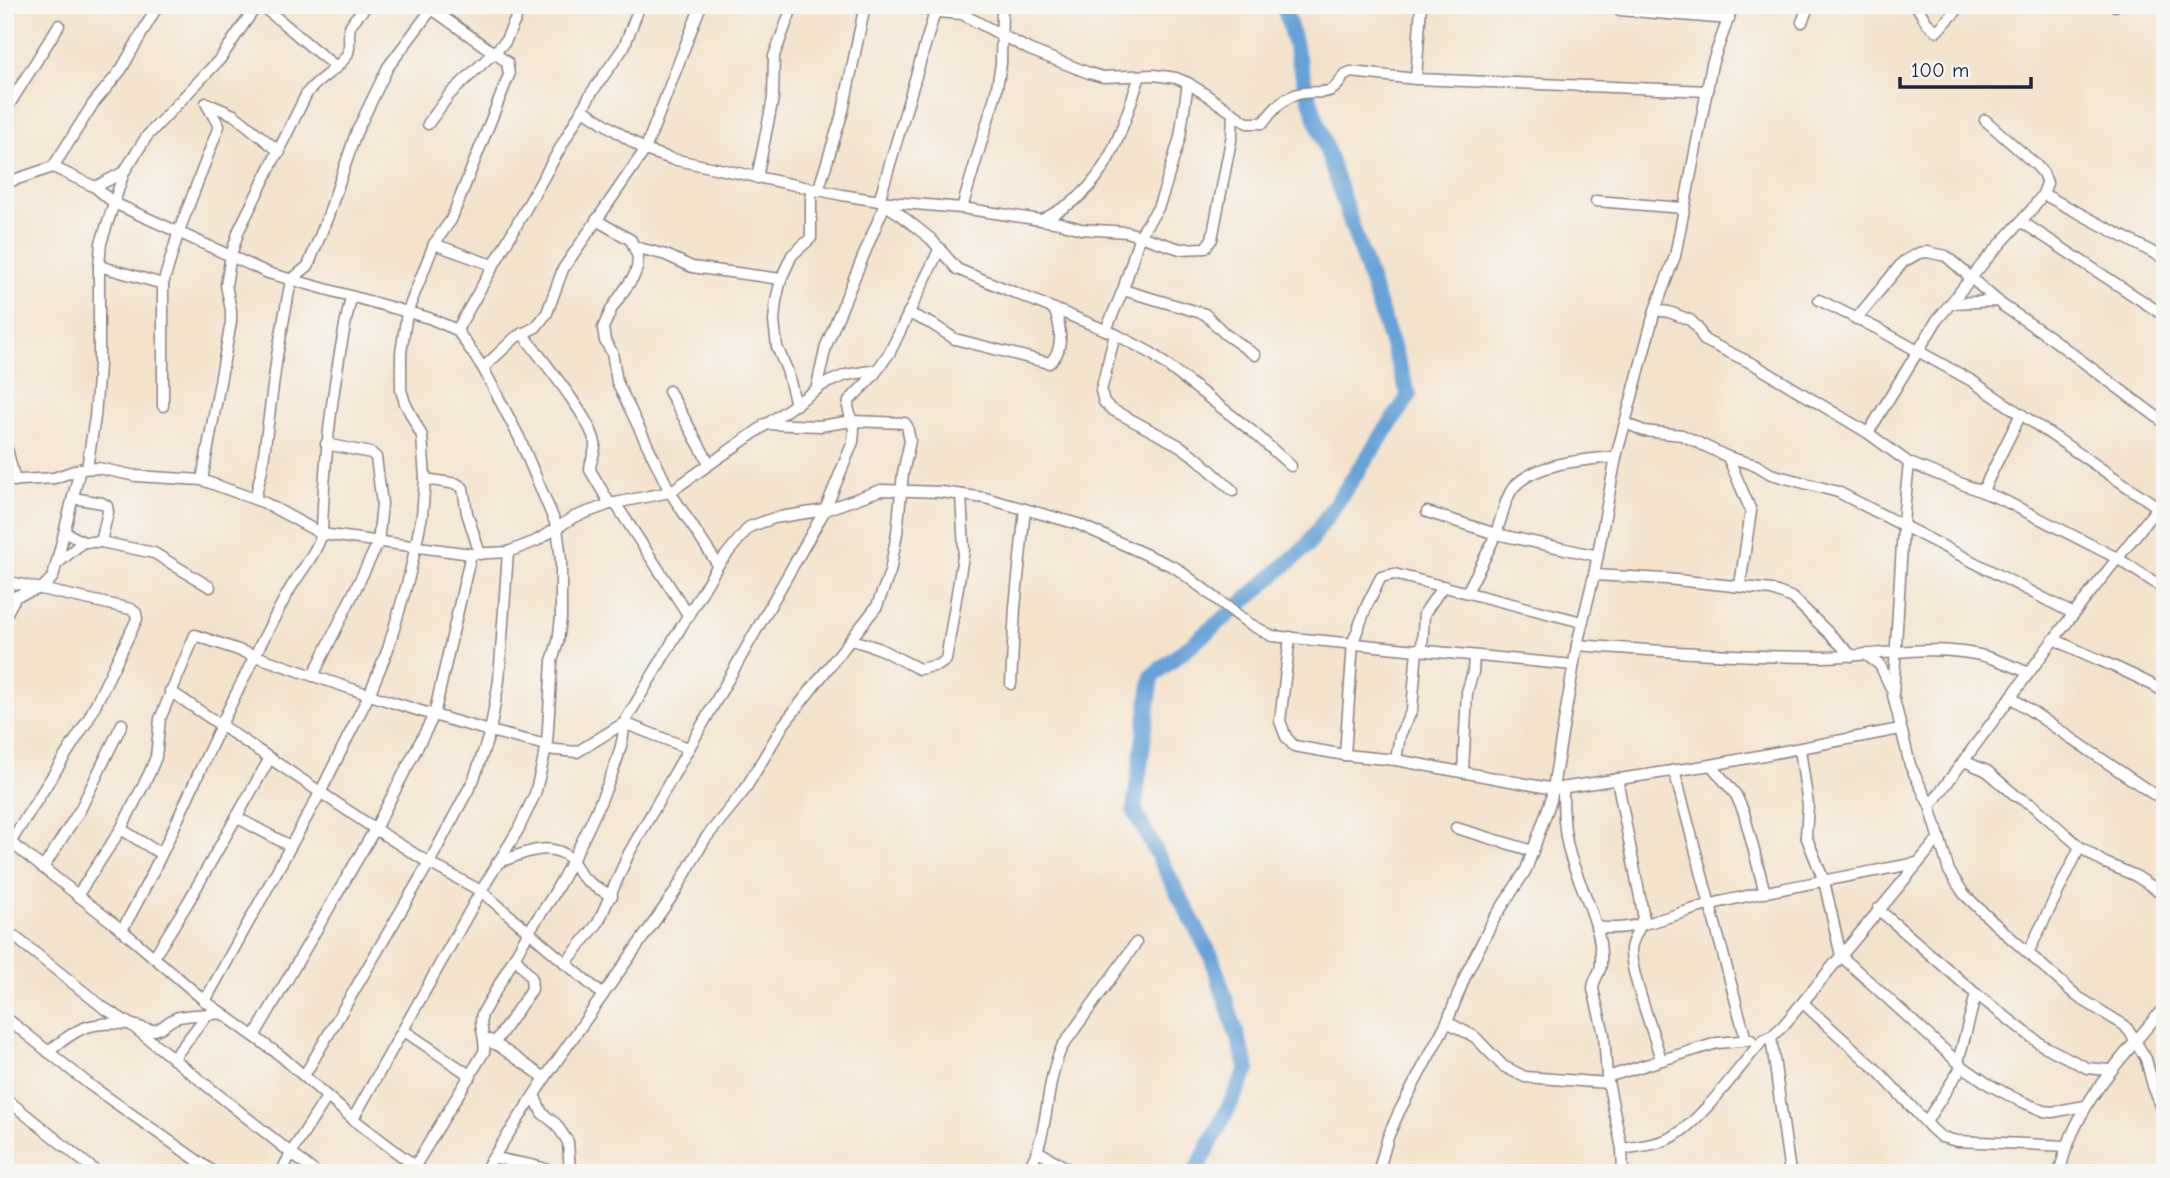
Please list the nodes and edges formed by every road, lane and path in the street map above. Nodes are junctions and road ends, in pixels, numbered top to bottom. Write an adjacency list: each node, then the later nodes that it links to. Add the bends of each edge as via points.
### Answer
1 (158, 5): 41 (street, via 121,70)
2 (258, 5): 25 (street); 29 (street, via 228,50)
3 (367, 5): 25 (street, via 349,30 349,51)
4 (510, 5): 17 (street)
5 (640, 5): 32 (street, via 630,36)
6 (701, 5): 39 (street)
7 (793, 5): 43 (street, via 774,56 773,98)
8 (865, 5): 46 (street, via 843,111)
9 (906, 5): 18 (street)
10 (1002, 5): 23 (street)
11 (1421, 5): 27 (street)
12 (1733, 5): 20 (street)
13 (1809, 5): 21 (street)
14 (1916, 5): 15 (street, via 1937,31)
15 (1962, 5)
16 (431, 7): 24 (street); 67 (street, via 388,67 356,133 308,266)
17 (520, 9): 24 (street, via 505,42)
18 (937, 9): 23 (street, via 962,14); 50 (street)
19 (1620, 10): 20 (street)
20 (1729, 19): 30 (street)
21 (1802, 22)
22 (59, 24): 33 (street)
23 (1002, 35): 26 (street, via 1089,73); 51 (street, via 996,93)
24 (495, 52): 37 (street, via 449,95); 58 (street, via 509,67 505,88 451,220)
25 (337, 67): 40 (street, via 307,93)
26 (1140, 76): 28 (street); 54 (street, via 1113,152 1098,175 1076,199)
27 (1416, 79): 30 (street); 36 (street, via 1347,73 1333,91 1292,96 1263,123)
28 (1188, 83): 34 (street); 57 (street, via 1174,160 1158,208)
29 (191, 91): 31 (street); 42 (street, via 147,136)
30 (1707, 92): 52 (street)
31 (206, 103): 40 (street, via 234,115); 56 (street, via 219,126)
32 (582, 109): 39 (street); 63 (street)
33 (5, 111)
34 (1233, 114): 36 (street); 38 (street)
35 (1985, 120): 47 (street, via 2043,173 2047,183)
36 (1247, 123): 38 (street)
37 (428, 124)
38 (1232, 135): 57 (street, via 1209,245 1180,249)
39 (645, 149): 43 (street); 53 (street)
40 (280, 152): 61 (street, via 239,230)
41 (53, 167): 44 (street); 45 (street)
42 (124, 172): 45 (street); 49 (street)
43 (757, 178): 46 (street)
44 (5, 183)
45 (94, 187): 49 (street)
46 (815, 190): 50 (street); 66 (street, via 811,238 793,255)
47 (2043, 194): 55 (street); 62 (street)
48 (1596, 201): 52 (street)
49 (114, 203): 56 (street); 64 (street, via 101,243)
50 (882, 203): 51 (street); 60 (street); 87 (street, via 826,346)
51 (962, 208): 54 (street)
52 (1683, 208): 75 (street, via 1675,256)
53 (596, 220): 59 (street, via 623,234); 82 (street, via 562,269 547,313)
54 (1041, 220): 57 (street)
55 (2022, 222): 65 (street); 78 (street)
56 (179, 231): 61 (street); 68 (street)
57 (1140, 235): 69 (street)
58 (434, 244): 63 (street); 76 (street)
59 (635, 247): 66 (street, via 692,267); 111 (street, via 637,268 605,320 604,335 617,382)
60 (940, 248): 74 (street, via 957,269); 77 (street)
61 (231, 255): 67 (street); 106 (street, via 226,285 231,322)
62 (2165, 259)
63 (492, 265): 80 (street)
64 (99, 267): 68 (street); 104 (street, via 95,417)
65 (1972, 278): 72 (street); 73 (street); 79 (street, via 1945,256 1919,253 1903,262)
66 (781, 279): 89 (street, via 775,337)
67 (291, 280): 70 (street); 115 (street)
68 (163, 284): 90 (street)
69 (1123, 290): 81 (street); 84 (street, via 1205,314)
70 (351, 297): 76 (street); 98 (street)
71 (1819, 300): 79 (street)
72 (1998, 301): 73 (street); 94 (street)
73 (1952, 303): 83 (street)
74 (1054, 309): 77 (street, via 1059,342 1049,363 955,339); 81 (street)
75 (1655, 310): 93 (street); 96 (street, via 1690,320 1704,340)
76 (407, 313): 80 (street); 105 (street, via 401,390 422,436)
77 (908, 313): 86 (street)
78 (2165, 316)
79 (1856, 319): 83 (street)
80 (457, 330): 85 (street)
81 (1110, 332): 103 (street, via 1151,353 1198,387); 110 (street, via 1101,391 1104,402 1180,446)
82 (522, 333): 85 (street); 116 (street, via 593,436 595,454 590,470)
83 (1916, 352): 91 (street, via 1972,381); 96 (street)
84 (1255, 355)
85 (483, 368): 122 (street, via 519,437)
86 (877, 370): 87 (street, via 846,375); 92 (street, via 849,401)
87 (816, 390): 89 (street)
88 (669, 391): 101 (street)
89 (796, 405): 95 (street)
90 (163, 406)
91 (2021, 414): 109 (street); 119 (street)
92 (852, 421): 95 (street, via 820,426); 108 (street, via 908,426 910,441); 118 (street, via 853,442)
93 (1626, 423): 99 (street); 100 (street, via 1644,431 1682,435)
94 (2165, 423)
95 (765, 424): 101 (street)
96 (1868, 433): 102 (street)
97 (5, 441): 107 (street)
98 (326, 444): 124 (street); 128 (street, via 376,457 382,504)
99 (1616, 457): 125 (street, via 1572,461 1524,478 1512,490); 132 (street)
100 (1728, 457): 121 (street, via 1787,480 1838,492); 138 (street, via 1751,511)
101 (709, 463): 111 (street)
102 (1909, 463): 109 (street); 121 (street)
103 (1291, 466)
104 (83, 469): 106 (street); 107 (street, via 54,478); 113 (street)
105 (425, 479): 129 (street); 131 (street, via 463,488)
106 (202, 480): 115 (street)
107 (10, 481)
108 (901, 490): 112 (street); 118 (street, via 865,494); 150 (street, via 885,590)
109 (1983, 490): 133 (street)
110 (1233, 491)
111 (670, 492): 116 (street); 135 (street)
112 (961, 495): 117 (street); 150 (street, via 964,550 946,660 919,669)
113 (74, 498): 123 (street); 127 (street, via 107,506)
114 (2165, 498): 119 (street)
115 (255, 499): 124 (street)
116 (612, 504): 122 (street); 146 (street)
117 (1025, 509): 148 (street, via 1078,524 1175,568 1261,632); 162 (street)
118 (825, 510): 135 (street, via 774,517 749,527); 175 (street)
119 (2161, 510): 133 (street)
120 (1427, 512): 125 (street)
121 (1904, 525): 144 (street); 154 (street)
122 (557, 527): 130 (street); 174 (street, via 561,618 552,661)
123 (65, 532): 126 (street); 134 (street)
124 (322, 534): 128 (street); 156 (street)
125 (1496, 534): 132 (street); 143 (street)
126 (83, 542): 127 (street); 134 (street)
127 (101, 542): 140 (street, via 153,553)
128 (378, 543): 129 (street); 161 (street)
129 (414, 547): 131 (street); 165 (street, via 388,649)
130 (508, 552): 131 (street); 173 (street, via 499,680)
131 (476, 554): 168 (street)
132 (1598, 556): 136 (street)
133 (2116, 558): 142 (street); 144 (street)
134 (58, 563): 141 (street)
135 (718, 565): 146 (street)
136 (1594, 575): 138 (street); 147 (street)
137 (5, 581): 141 (street)
138 (1740, 585): 158 (street, via 1793,598)
139 (1443, 586): 143 (street); 151 (street, via 1394,574 1381,577); 153 (street, via 1424,614)
140 (210, 587)
141 (43, 588): 145 (street, via 16,596); 194 (street, via 131,609 137,619 88,720)
142 (2165, 589)
143 (1467, 592): 147 (street)
144 (2074, 614): 149 (street)
145 (5, 616)
146 (689, 616): 169 (street)
147 (1582, 622): 152 (street)
148 (1290, 637): 151 (street); 177 (street, via 1280,721 1286,737 1294,746)
149 (2054, 639): 160 (street); 164 (street)
150 (852, 640): 226 (street, via 784,724 744,791 705,839 676,892)
151 (1353, 642): 153 (street); 177 (street)
152 (1577, 645): 158 (street, via 1709,655); 159 (street)
153 (1419, 649): 157 (street); 179 (street, via 1412,710 1400,735)
154 (1896, 652): 155 (street); 160 (street, via 1978,654); 166 (street)
155 (1865, 654): 158 (street); 166 (street, via 1880,665)
156 (255, 656): 161 (street); 163 (street, via 195,635); 171 (street)
157 (1474, 656): 159 (street); 183 (street)
158 (1852, 656)
159 (1573, 664): 185 (street)
160 (2029, 673): 167 (street)
161 (313, 676): 165 (street)
162 (1011, 684)
163 (170, 691): 171 (street); 191 (street, via 160,719 156,757)
164 (2165, 692)
165 (369, 695): 168 (street); 186 (street)
166 (1893, 695): 172 (street)
167 (2012, 698): 180 (street); 187 (street)
168 (434, 715): 173 (street); 192 (street)
169 (624, 723): 174 (street, via 577,752); 175 (street); 199 (street, via 620,754)
170 (122, 724): 203 (street, via 80,810)
171 (220, 726): 178 (street); 198 (street)
172 (1900, 729): 176 (street); 188 (street, via 1914,776)
173 (490, 732): 174 (street); 200 (street, via 474,779)
174 (546, 747): 201 (street, via 528,811)
175 (688, 748): 209 (street, via 629,853)
176 (1800, 749): 181 (street); 204 (street, via 1808,805 1806,836)
177 (1345, 755): 179 (street)
178 (270, 758): 186 (street); 189 (street)
179 (1396, 761): 183 (street)
180 (1964, 761): 188 (street); 196 (street, via 2034,806)
181 (1711, 765): 182 (street); 206 (street, via 1736,795 1744,813)
182 (1674, 770): 184 (street); 210 (street)
183 (1463, 772): 185 (street)
184 (1617, 779): 185 (street); 212 (street)
185 (1558, 789): 197 (street); 213 (street, via 1569,849)
186 (320, 793): 192 (street); 195 (street)
187 (2165, 802)
188 (1930, 806): 193 (street)
189 (236, 817): 195 (street); 222 (street)
190 (1456, 828): 197 (street)
191 (121, 829): 198 (street); 208 (street)
192 (375, 829): 200 (street); 236 (street)
193 (1939, 838): 202 (street); 220 (street, via 1959,888)
194 (8, 840): 203 (street)
195 (289, 846): 227 (street)
196 (2080, 847): 207 (street); 220 (street)
197 (1533, 852): 233 (street, via 1480,946)
198 (161, 854): 216 (street)
199 (571, 860): 201 (street, via 543,849); 209 (street, via 587,881); 217 (street)
200 (429, 863): 205 (street); 247 (street)
201 (497, 863): 205 (street)
202 (1917, 863): 204 (street); 211 (street)
203 (43, 868): 208 (street)
204 (1824, 881): 206 (street); 221 (street)
205 (481, 891): 217 (street); 235 (street)
206 (1765, 893): 210 (street)
207 (2165, 895)
208 (77, 896): 216 (street)
209 (612, 896): 224 (street, via 598,923)
210 (1710, 905): 212 (street); 239 (street)
211 (1878, 909): 221 (street); 225 (street)
212 (1643, 924): 214 (street); 219 (street)
213 (1596, 927): 214 (street); 250 (street, via 1602,966 1593,989 1604,1034)
214 (1615, 928): 219 (street)
215 (5, 929): 234 (street)
216 (122, 930): 222 (street)
217 (529, 932): 223 (street); 224 (street)
218 (1136, 943): 262 (street, via 1055,1061)
219 (1631, 946): 244 (street)
220 (2028, 953): 240 (street, via 2078,997 2124,1025)
221 (1841, 956): 228 (street); 245 (street)
222 (154, 957): 227 (street)
223 (515, 957): 237 (street, via 482,1014); 241 (street, via 531,977 532,989)
224 (565, 964): 226 (street)
225 (1976, 994): 245 (street); 246 (street, via 2042,1045 2088,1068)
226 (603, 995): 249 (street)
227 (205, 1001): 230 (street)
228 (1803, 1003): 238 (street); 259 (street)
229 (2165, 1006): 240 (street)
230 (223, 1013): 231 (street); 236 (street)
231 (206, 1016): 234 (street, via 176,1017 150,1030); 243 (street)
232 (5, 1017): 242 (street)
233 (1447, 1022): 250 (street, via 1475,1037 1503,1066 1525,1077); 275 (street, via 1395,1120)
234 (131, 1024): 242 (street, via 91,1024); 243 (street)
235 (404, 1030): 248 (street); 258 (street)
236 (254, 1035): 247 (street)
237 (484, 1036): 241 (street); 248 (street, via 484,1052)
238 (1767, 1039): 239 (street); 261 (street, via 1690,1125 1654,1144); 277 (street)
239 (1746, 1040): 244 (street, via 1717,1043)
240 (2137, 1041): 246 (street); 257 (street)
241 (494, 1044): 249 (street)
242 (48, 1052): 267 (street)
243 (173, 1059): 263 (street)
244 (1661, 1060): 250 (street)
245 (1960, 1064): 254 (street, via 1998,1090 2045,1111); 259 (street)
246 (2109, 1070): 254 (street)
247 (304, 1076): 252 (street)
248 (471, 1076): 265 (street)
249 (545, 1078): 251 (street)
250 (1607, 1080): 261 (street)
251 (534, 1095): 255 (street); 256 (street)
252 (327, 1097): 258 (street); 263 (street)
253 (5, 1098): 266 (street)
254 (2085, 1106): 260 (street)
255 (523, 1112): 256 (street); 264 (street)
256 (542, 1113): 272 (street, via 563,1133)
257 (2165, 1116)
258 (353, 1119): 265 (street)
259 (1926, 1122): 260 (street, via 1941,1137 1957,1141)
260 (2067, 1146): 278 (street)
261 (1622, 1149): 276 (street)
262 (1038, 1151): 273 (street); 274 (street)
263 (290, 1153): 268 (street); 269 (street)
264 (494, 1157): 270 (street); 271 (street)
265 (419, 1169)
266 (98, 1173)
267 (215, 1173)
268 (281, 1173)
269 (316, 1173)
270 (483, 1173)
271 (555, 1173)
272 (570, 1173)
273 (1026, 1173)
274 (1075, 1173)
275 (1378, 1173)
276 (1623, 1173)
277 (1790, 1173)
278 (2059, 1173)

